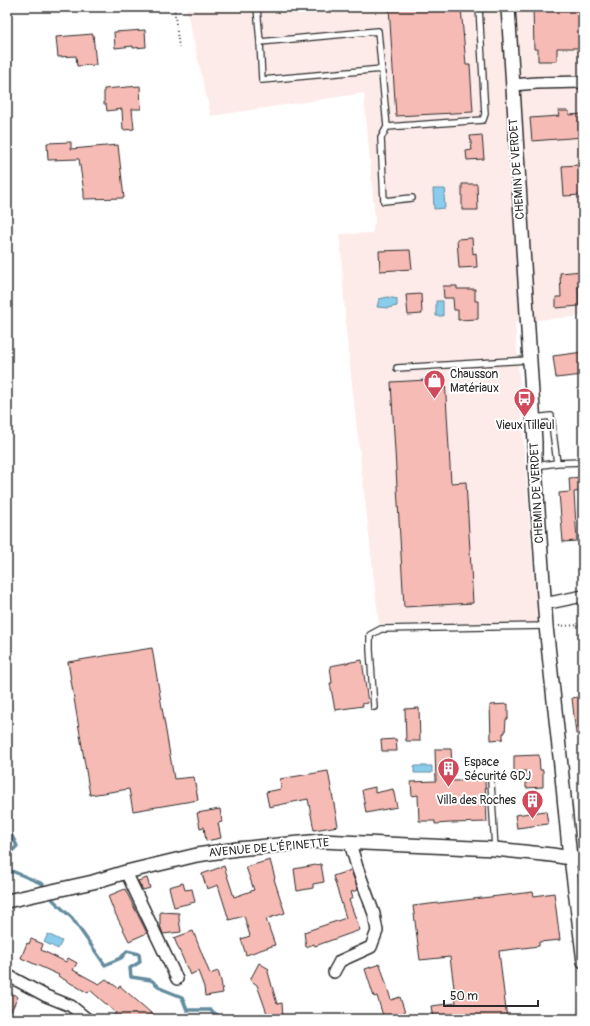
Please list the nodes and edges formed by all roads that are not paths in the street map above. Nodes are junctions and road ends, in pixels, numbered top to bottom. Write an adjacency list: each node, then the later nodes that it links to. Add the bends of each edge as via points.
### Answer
1 (257, 7): 4 (lane)
2 (479, 7): 8 (lane, via 485,114 483,120)
3 (508, 7): 7 (street, CHEMIN DE VERDET)
4 (260, 42): 5 (lane, via 378,31); 5 (lane, via 262,80)
5 (382, 69): 8 (lane)
6 (583, 82): 7 (street)
7 (512, 86): 10 (street, CHEMIN DE VERDET)
8 (387, 127): 9 (lane, via 381,138 384,201)
9 (412, 198)
10 (529, 360): 11 (lane); 12 (street, CHEMIN DE VERDET)
11 (397, 368)
12 (533, 418): 14 (lane, via 552,416); 15 (street, CHEMIN DE VERDET)
13 (583, 462): 14 (lane)
14 (555, 463): 15 (lane)
15 (535, 466): 17 (street, CHEMIN DE VERDET)
16 (583, 596): 17 (street)
17 (544, 604): 18 (street, CHEMIN DE VERDET)
18 (546, 626): 19 (lane, via 381,629 370,634); 23 (street, CHEMIN DE VERDET, via 562,774)
19 (374, 707)
20 (491, 782): 22 (lane)
21 (350, 843): 22 (street, AVENUE DE L'ÉPINETTE); 24 (street, AVENUE DE L'ÉPINETTE, via 321,841 237,849 197,855); 27 (street, via 374,914 377,931 370,947 340,961)
22 (495, 849): 23 (street, AVENUE DE L'ÉPINETTE)
23 (577, 859): 26 (street)
24 (126, 872): 25 (street, AVENUE DE L'ÉPINETTE); 29 (street)
25 (7, 901)
26 (583, 962)
27 (334, 972)
28 (7, 975): 30 (street, via 71,1006)
29 (177, 979)
30 (87, 1019)

